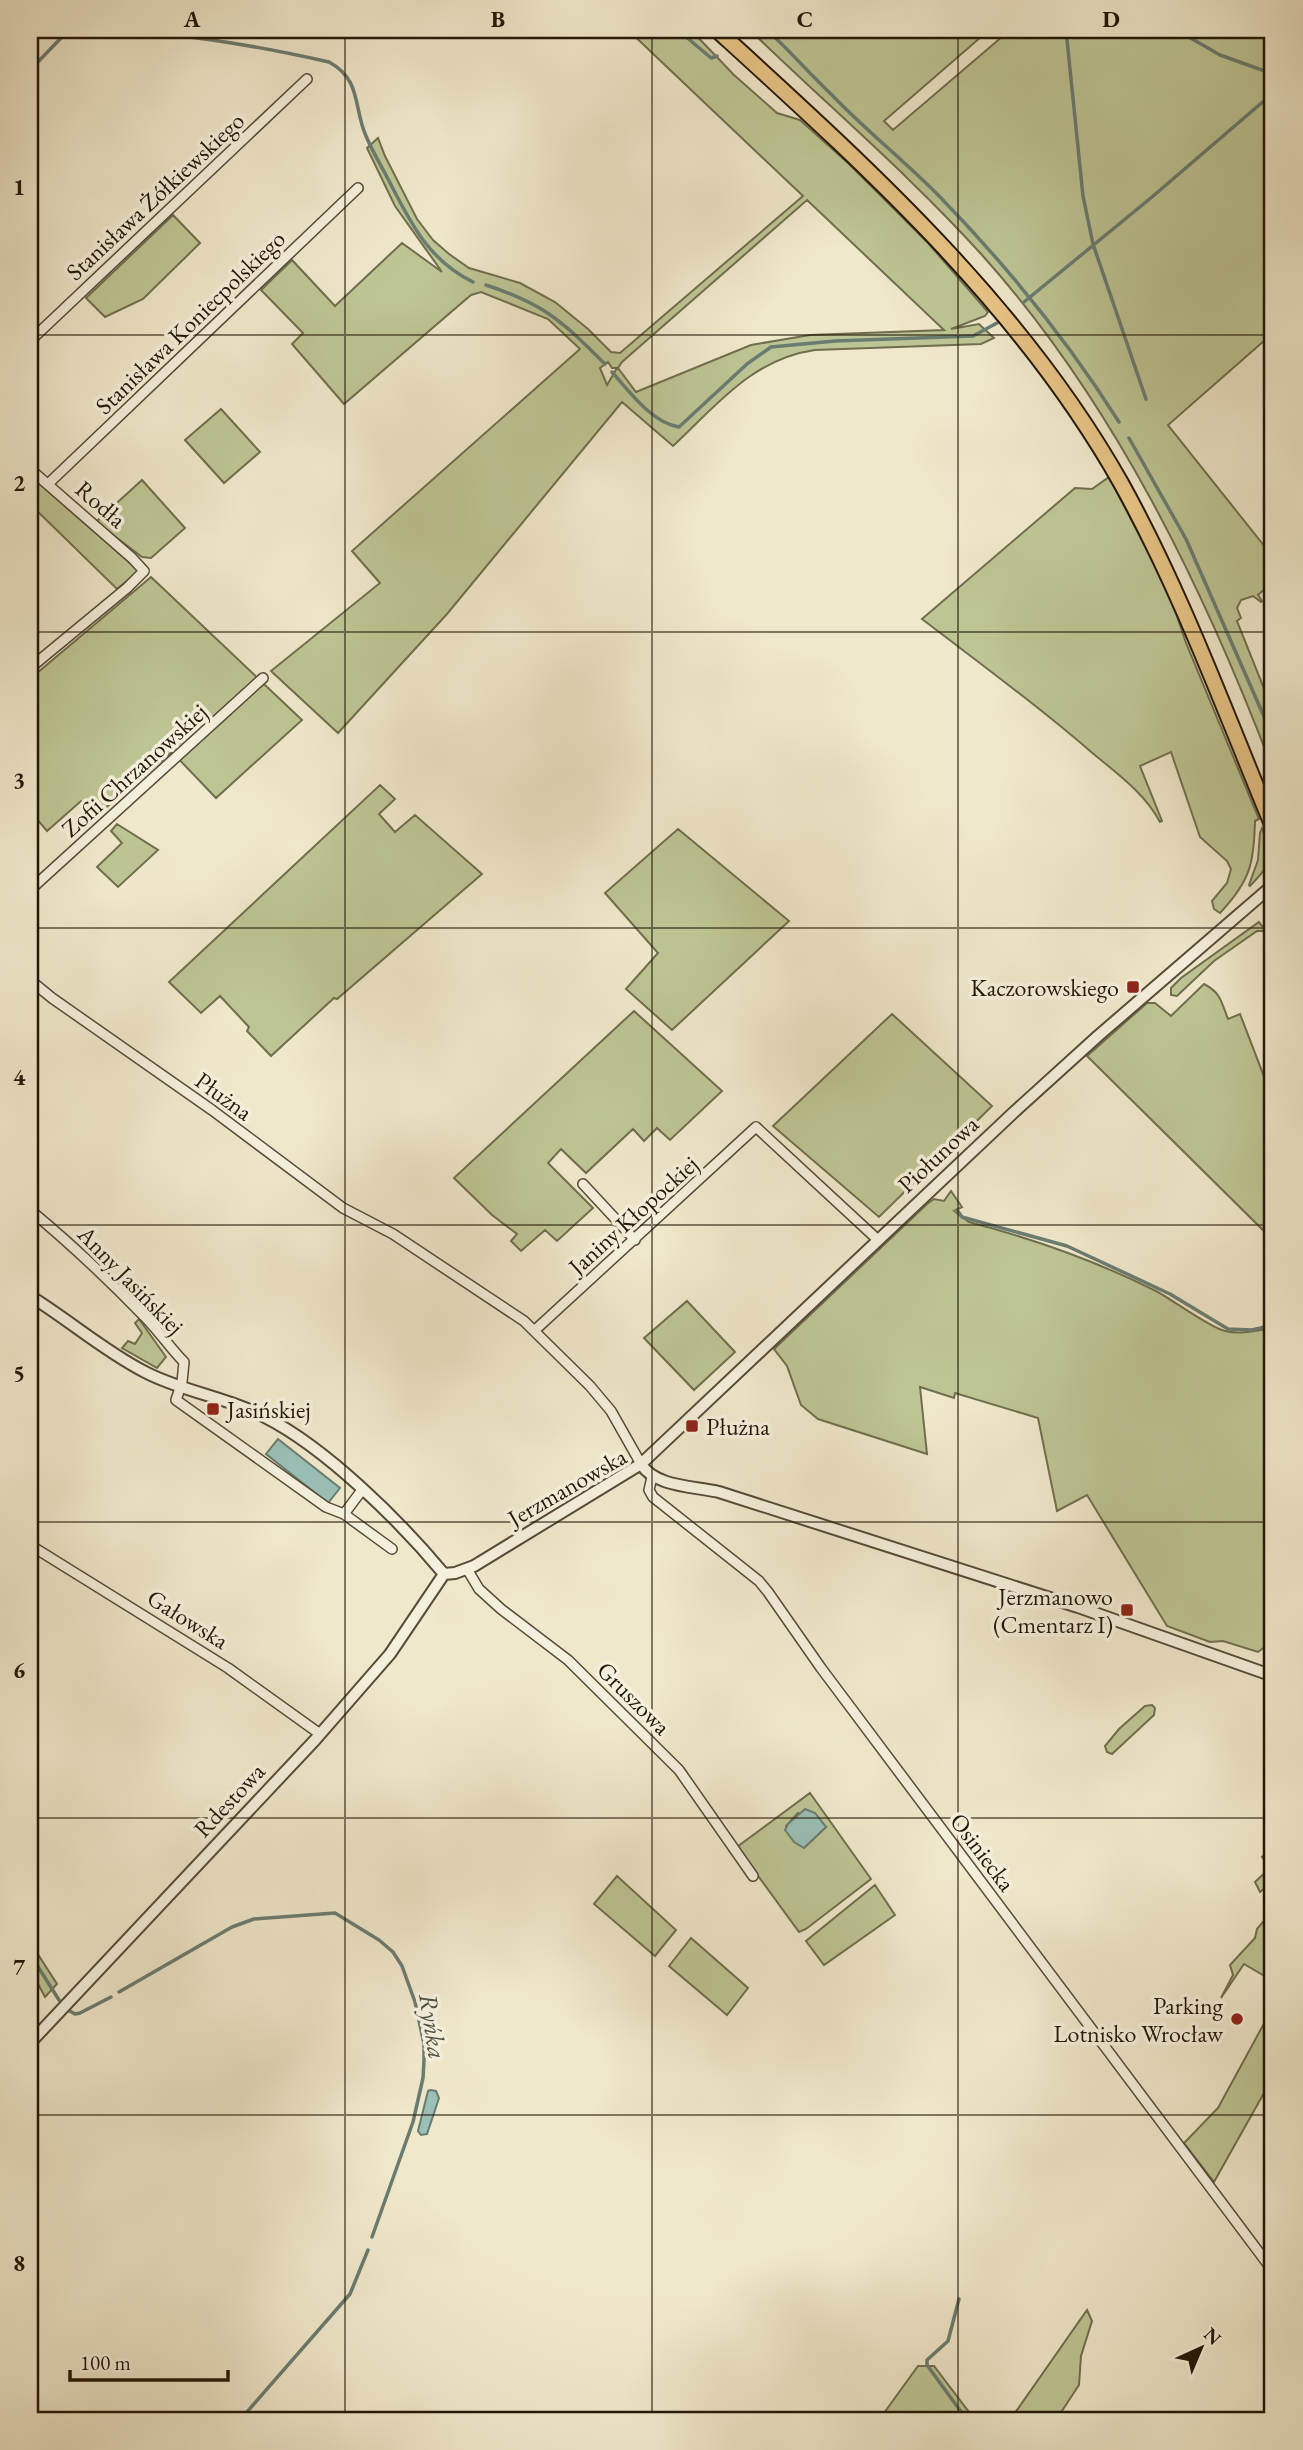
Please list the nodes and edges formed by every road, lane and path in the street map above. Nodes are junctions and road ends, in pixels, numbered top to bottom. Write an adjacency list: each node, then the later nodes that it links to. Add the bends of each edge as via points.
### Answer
1 (718, 30): 9 (main road, via 936,236 1027,343 1073,407 1165,567)
2 (307, 79): 4 (street, Stanisława Żółkiewskiego)
3 (358, 188): 6 (street, Stanisława Koniecpolskiego)
4 (30, 341)
5 (30, 469): 6 (street, Rodła)
6 (48, 485): 7 (street, Rodła, via 144,571)
7 (30, 668)
8 (263, 678): 11 (street, Zofii Chrzanowskiej)
9 (1273, 827)
10 (1273, 885): 16 (street, Piołunowa, via 1089,1044)
11 (30, 890)
12 (30, 979): 18 (street, Płużna, via 343,1208 393,1234)
13 (583, 1184): 15 (street)
14 (30, 1210): 19 (street, Anny Jasińskiej, via 97,1269 184,1362)
15 (635, 1240): 16 (street, Janiny Kłopockiej, via 756,1127); 18 (street, Janiny Kłopockiej)
16 (878, 1240): 20 (street, Piołunowa)
17 (30, 1296): 19 (street, via 134,1366)
18 (534, 1331): 20 (street, Płużna, via 611,1411)
19 (180, 1387): 22 (street, via 263,1416); 23 (street, via 176,1400 326,1507)
20 (641, 1464): 21 (street, Jerzmanowska); 26 (street, Jerzmanowska)
21 (652, 1477): 28 (street, Jerzmanowska, via 719,1492 1078,1606); 32 (street, Osiniecka, via 649,1490 653,1497 768,1592)
22 (362, 1490): 23 (street); 27 (street)
23 (344, 1514): 25 (street)
24 (30, 1545): 29 (street, Gałowska, via 150,1617)
25 (392, 1549)
26 (467, 1569): 27 (street, Jerzmanowska); 30 (street, Gruszowa, via 479,1589 568,1660 679,1770)
27 (444, 1574): 29 (street, Rdestowa, via 390,1654)
28 (1273, 1676)
29 (320, 1734): 31 (street, Rdestowa)
30 (753, 1876)
31 (30, 2043)
32 (1273, 2271)

